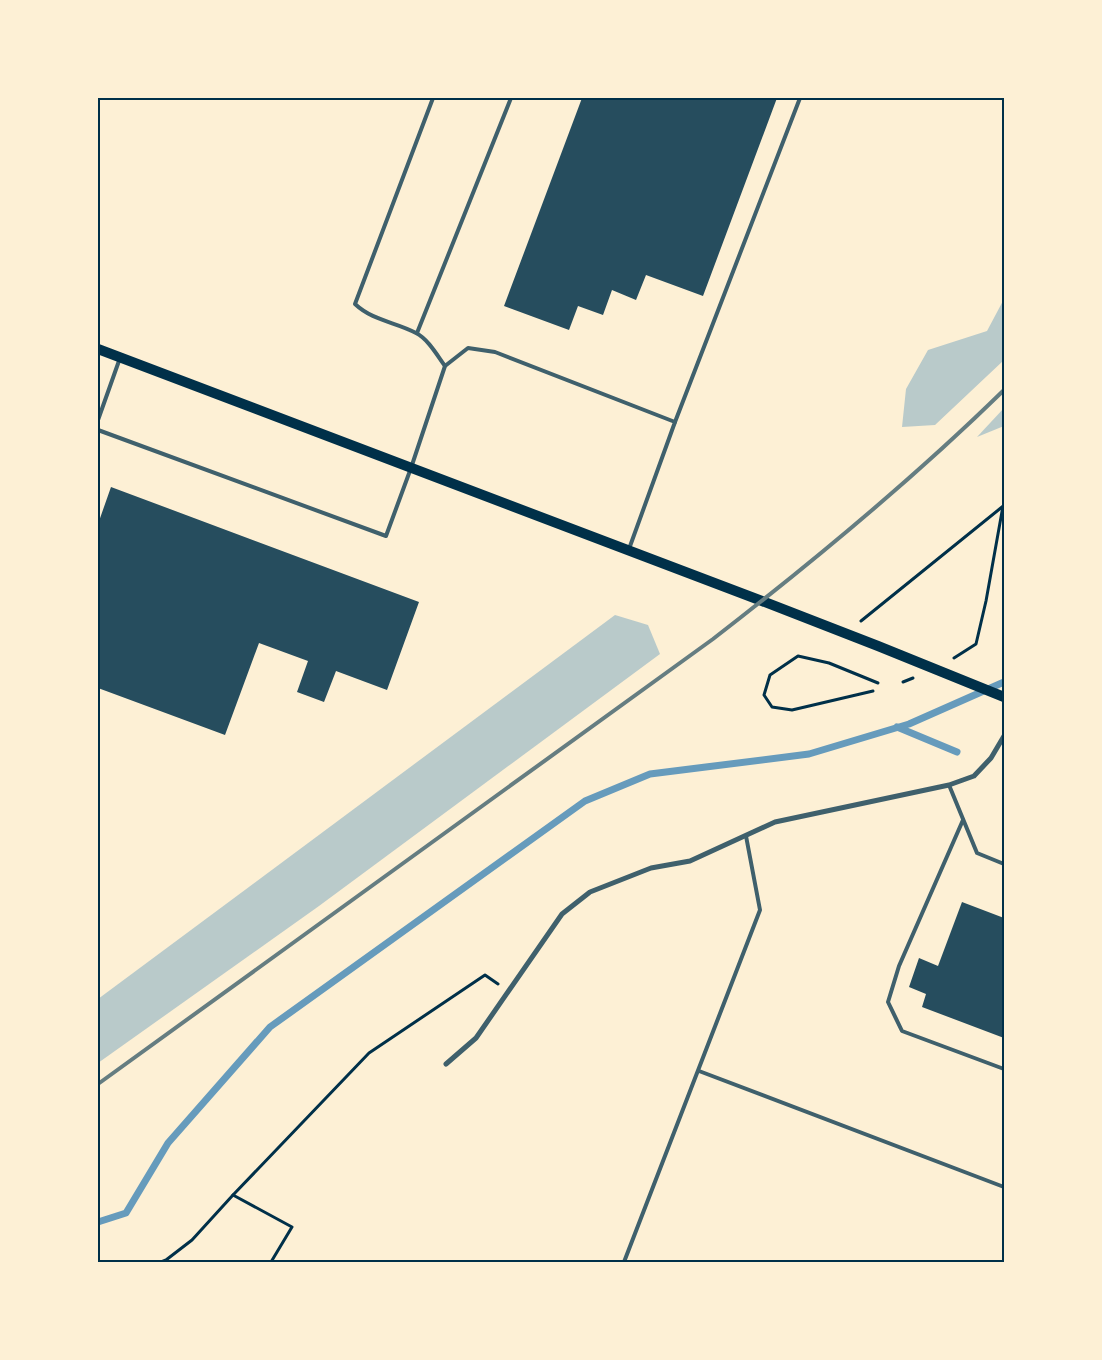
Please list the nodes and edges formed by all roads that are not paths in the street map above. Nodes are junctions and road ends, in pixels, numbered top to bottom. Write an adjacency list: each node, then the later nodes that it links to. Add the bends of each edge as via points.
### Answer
1 (433, 98): 4 (lane, via 356,304 365,313)
2 (511, 98): 4 (lane)
3 (800, 98): 9 (lane)
4 (418, 333): 7 (lane)
5 (98, 350): 6 (main road)
6 (120, 358): 8 (lane); 11 (main road)
7 (444, 366): 9 (lane, via 468,348 495,352); 11 (lane)
8 (98, 420)
9 (675, 422): 12 (lane)
10 (98, 430): 11 (lane, via 386,536)
11 (411, 468): 12 (main road)
12 (629, 551): 13 (main road)
13 (1004, 697)
14 (1004, 736): 15 (street, via 991,758 974,776)
15 (949, 785): 16 (lane); 17 (street, via 775,822)
16 (963, 820): 18 (lane, via 977,853); 20 (lane, via 899,966 888,1002 902,1032)
17 (746, 836): 19 (street, via 690,861 651,868 590,892 562,914 476,1038); 21 (lane, via 760,910)
18 (1004, 864)
19 (446, 1064)
20 (1004, 1069)
21 (699, 1071): 22 (lane); 23 (lane)
22 (1004, 1188)
23 (624, 1262)

